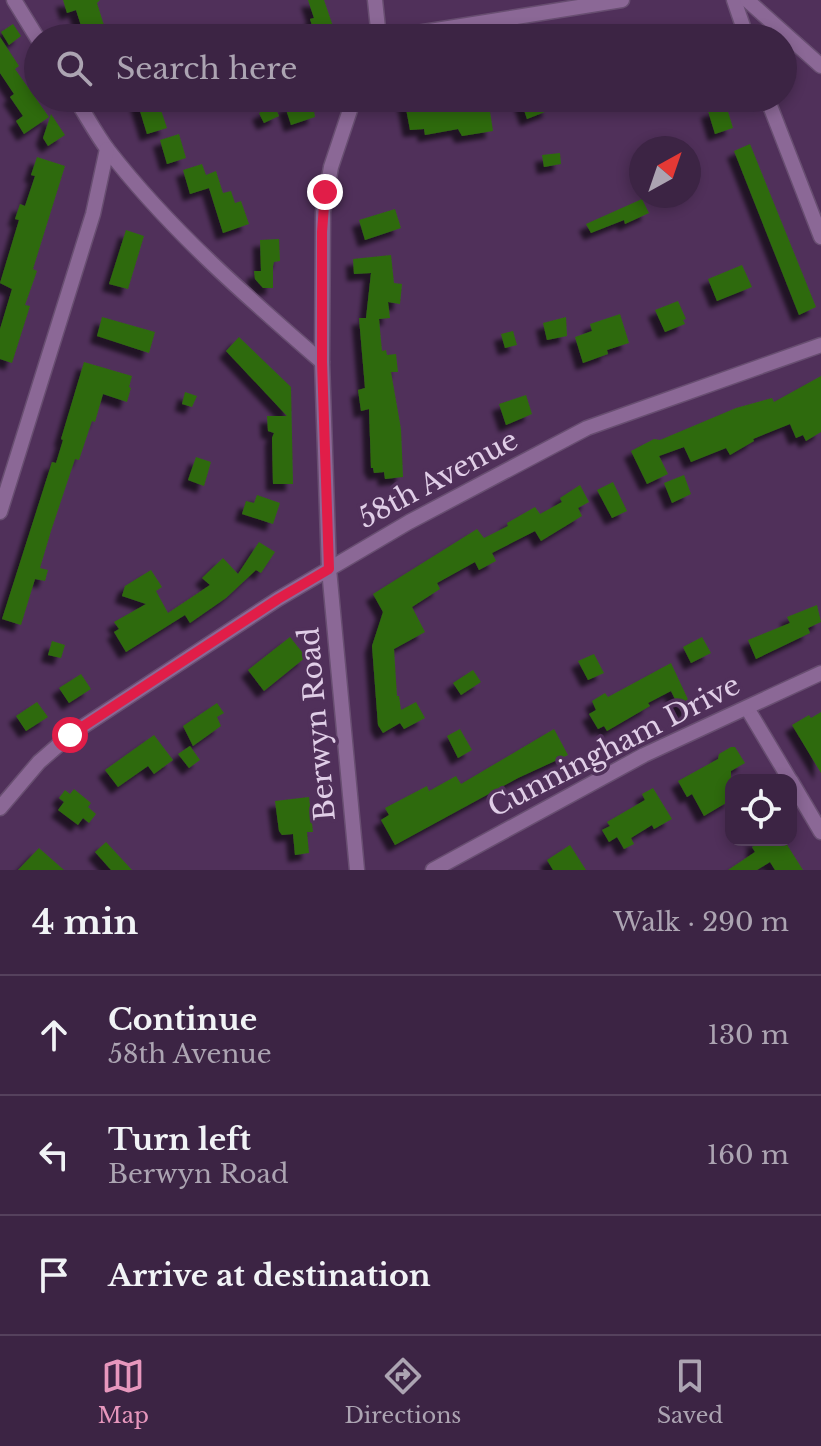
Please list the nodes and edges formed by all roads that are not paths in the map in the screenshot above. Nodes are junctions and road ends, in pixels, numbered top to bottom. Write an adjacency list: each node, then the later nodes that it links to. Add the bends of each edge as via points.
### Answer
1 (14, 0): 6 (street)
2 (375, 0): 7 (street)
3 (622, 0): 8 (street)
4 (734, 0): 9 (street)
5 (747, 0): 10 (street)
6 (29, 24)
7 (378, 24)
8 (473, 24)
9 (742, 24)
10 (774, 24)
11 (797, 45): 12 (street)
12 (821, 66)
13 (84, 112): 16 (street)
14 (349, 112): 19 (street, Berwyn Road, via 323,212)
15 (772, 112): 17 (street)
16 (107, 149): 19 (street, via 195,246); 20 (street, via 93,214)
17 (821, 237)
18 (821, 345): 21 (street, 58th Avenue, via 587,428)
19 (322, 362): 21 (street, Berwyn Road)
20 (0, 512)
21 (329, 569): 26 (street, 58th Avenue, via 70,735); 28 (street, Berwyn Road)
22 (821, 673): 23 (street, Cunningham Drive)
23 (747, 708): 24 (street); 29 (street, Cunningham Drive, via 644,755)
24 (787, 774)
25 (797, 791): 27 (street)
26 (0, 808)
27 (821, 832)
28 (357, 870)
29 (433, 870)

